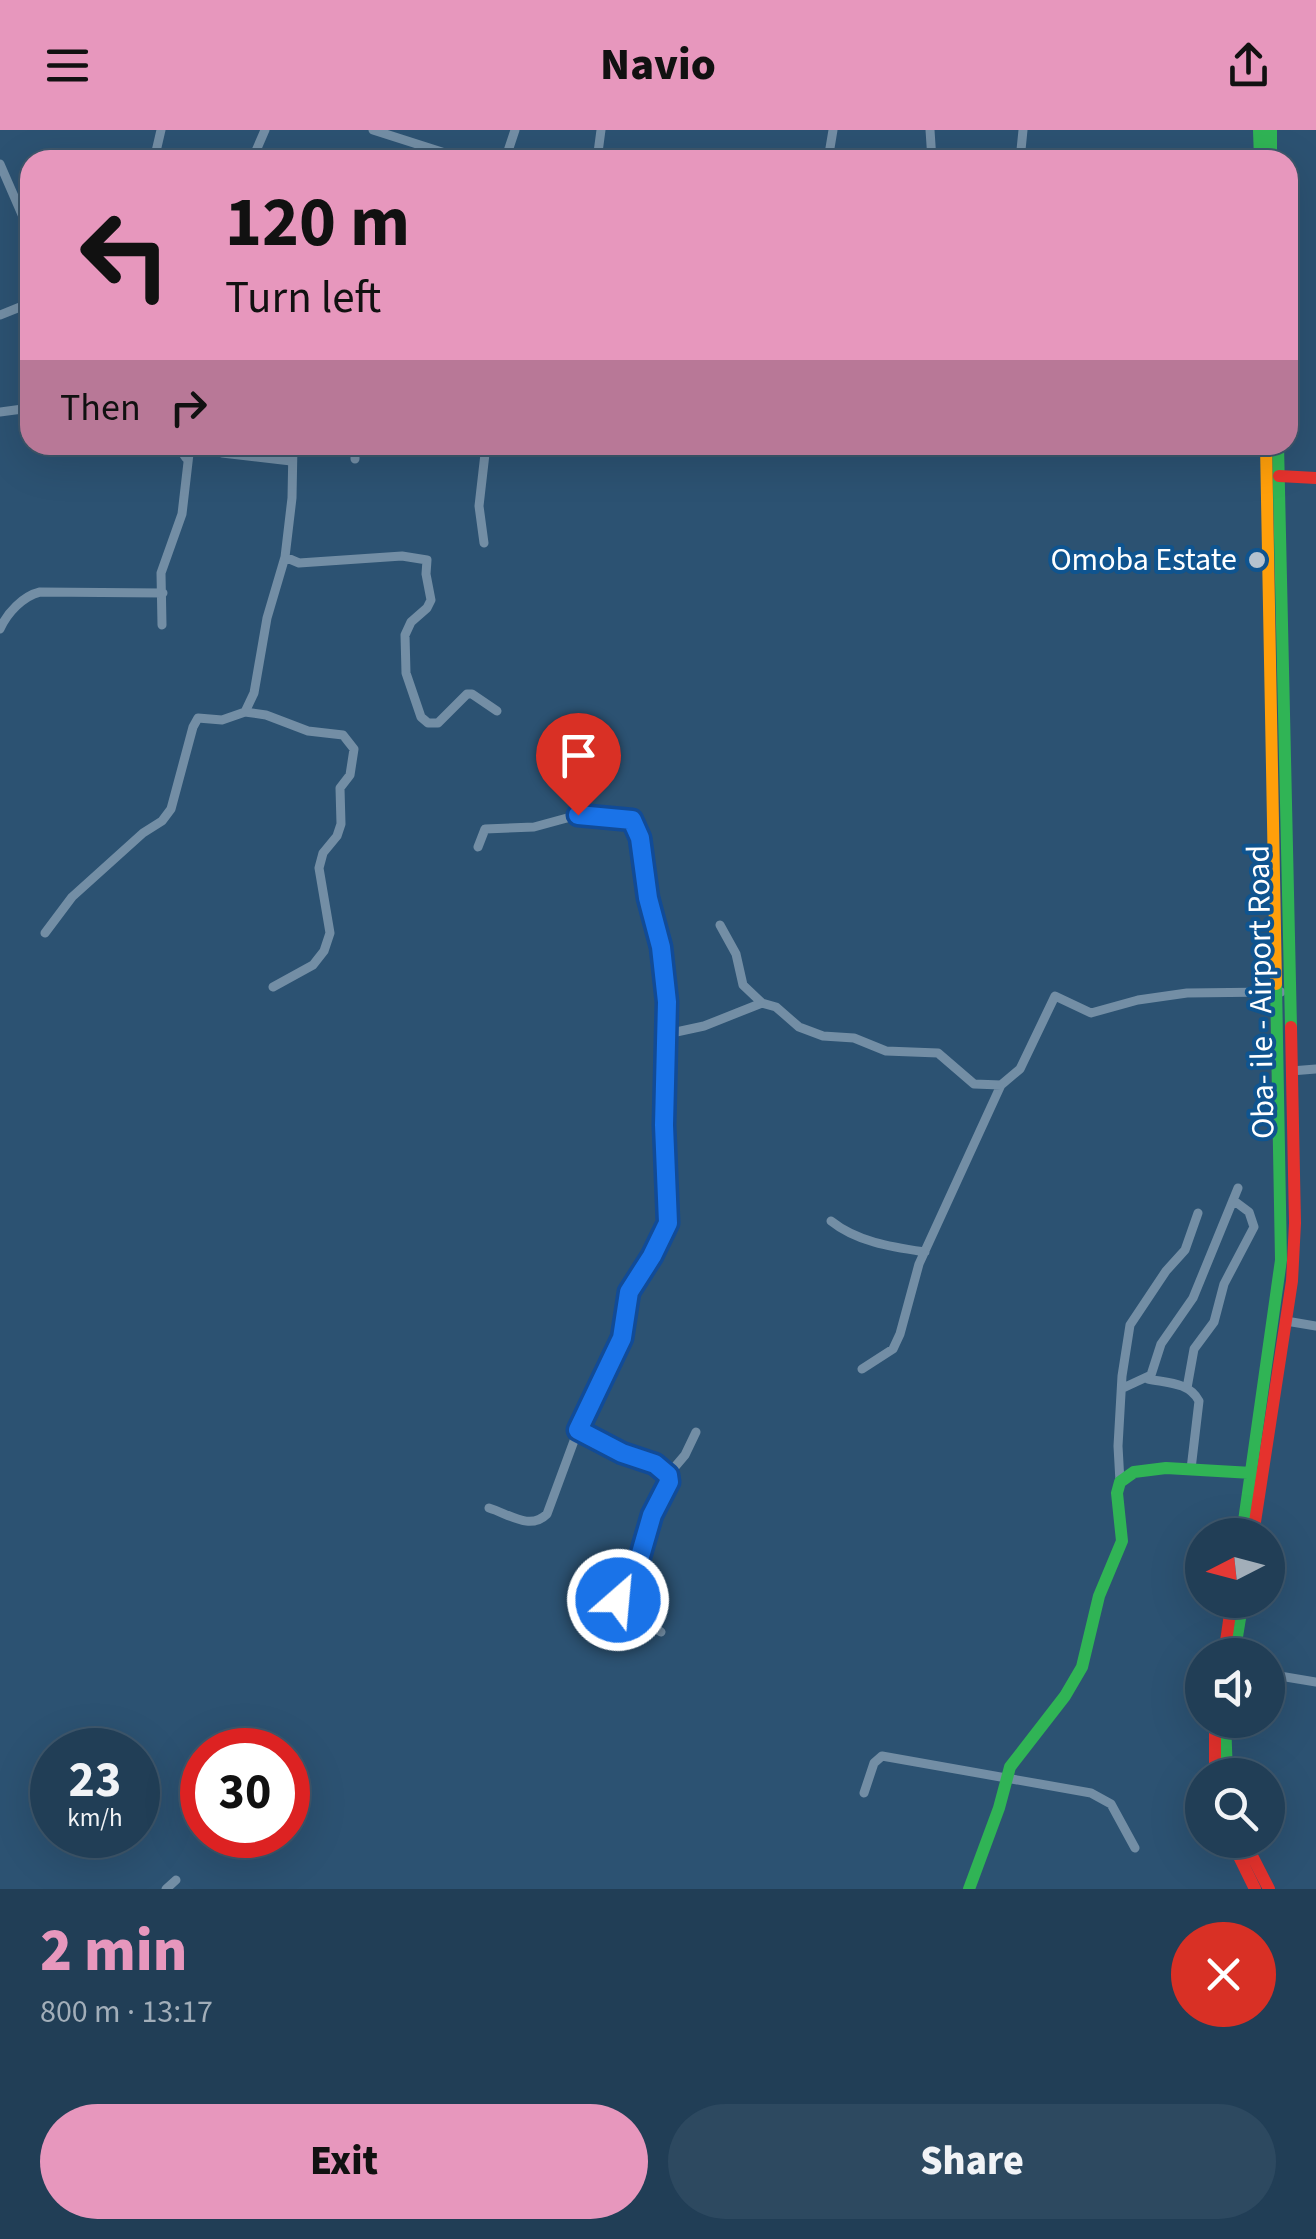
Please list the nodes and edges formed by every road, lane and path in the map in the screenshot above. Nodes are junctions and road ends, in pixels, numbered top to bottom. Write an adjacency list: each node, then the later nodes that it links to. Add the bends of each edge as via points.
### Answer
1 (373, 130): 2 (street)
2 (436, 150)
3 (0, 164): 4 (street)
4 (14, 197): 5 (street); 6 (street)
5 (0, 203)
6 (20, 211)
7 (184, 455): 15 (street)
8 (187, 455): 15 (street)
9 (239, 455): 17 (street)
10 (292, 455): 17 (street)
11 (355, 455): 16 (street)
12 (485, 455): 20 (street, via 479,506)
13 (1266, 455): 25 (main road, Oba- ile - Airport Road)
14 (1278, 455): 18 (main road, Oba- ile - Airport Road)
15 (186, 458): 22 (street, via 182,514 161,572)
16 (355, 460)
17 (291, 461): 21 (street)
18 (1279, 476): 19 (main road); 25 (main road, Oba- ile - Airport Road)
19 (1316, 478)
20 (484, 543)
21 (284, 557): 26 (street); 27 (street, via 299,563 427,560 432,600 407,630 404,657 420,717 438,724 468,694)
22 (163, 592): 23 (street); 24 (street, via 32,594)
23 (162, 625)
24 (0, 629)
25 (1276, 675): 32 (main road, Oba- ile - Airport Road)
26 (246, 712): 30 (street, via 198,718 171,809 72,897); 31 (street, via 343,735 354,749 340,788 341,824 319,868 330,934 313,965)
27 (497, 712)
28 (478, 848): 34 (street, via 485,829 578,815 632,820 661,947)
29 (720, 925): 33 (street, via 741,982)
30 (45, 933)
31 (273, 987)
32 (1283, 992): 36 (main road, Oba- ile - Airport Road); 37 (street, via 1187,993 1091,1012 1057,996 1020,1069); 52 (main road, Oba- ile - Airport Road, via 1281,1260)
33 (762, 1003): 34 (street); 37 (street, via 813,1034 854,1038 886,1051 938,1053 974,1084)
34 (667, 1034): 49 (street, via 668,1223 629,1292 622,1338)
35 (1316, 1070): 36 (street)
36 (1290, 1071): 43 (main road, Oba- ile - Airport Road, via 1294,1223)
37 (1002, 1085): 42 (street)
38 (1238, 1188): 39 (street)
39 (1232, 1200): 46 (street, via 1193,1298 1161,1344); 48 (street, via 1249,1212 1254,1228 1224,1284 1217,1317 1194,1349)
40 (1198, 1213): 47 (street, via 1184,1250 1130,1325)
41 (831, 1221): 42 (street, via 852,1236)
42 (924, 1252): 45 (street, via 893,1348)
43 (1286, 1321): 44 (street); 57 (main road, Oba- ile - Airport Road)
44 (1316, 1326)
45 (862, 1369)
46 (1148, 1379): 47 (street); 48 (street)
47 (1123, 1388): 54 (street)
48 (1187, 1388): 51 (street, via 1199,1400)
49 (578, 1430): 53 (street); 55 (street, via 539,1522)
50 (696, 1432): 53 (street)
51 (1190, 1469): 52 (main road); 54 (main road, via 1134,1472)
52 (1252, 1473): 56 (main road, Oba- ile - Airport Road)
53 (668, 1475): 58 (street, via 618,1600)
54 (1120, 1482): 61 (main road, via 1122,1541 1099,1596 1082,1667)
55 (489, 1508)
56 (1245, 1518)
57 (1256, 1518)
58 (661, 1632)
59 (1285, 1677): 60 (street)
60 (1316, 1682)
61 (1005, 1778): 62 (street, via 882,1756); 63 (street, via 1103,1799); 69 (main road)
62 (864, 1793)
63 (1135, 1848)
64 (1244, 1858): 66 (main road)
65 (1246, 1858): 66 (main road)
66 (1246, 1861): 70 (main road); 71 (main road)
67 (176, 1880): 68 (street)
68 (166, 1889)
69 (969, 1889)
70 (1255, 1889)
71 (1269, 1889)

